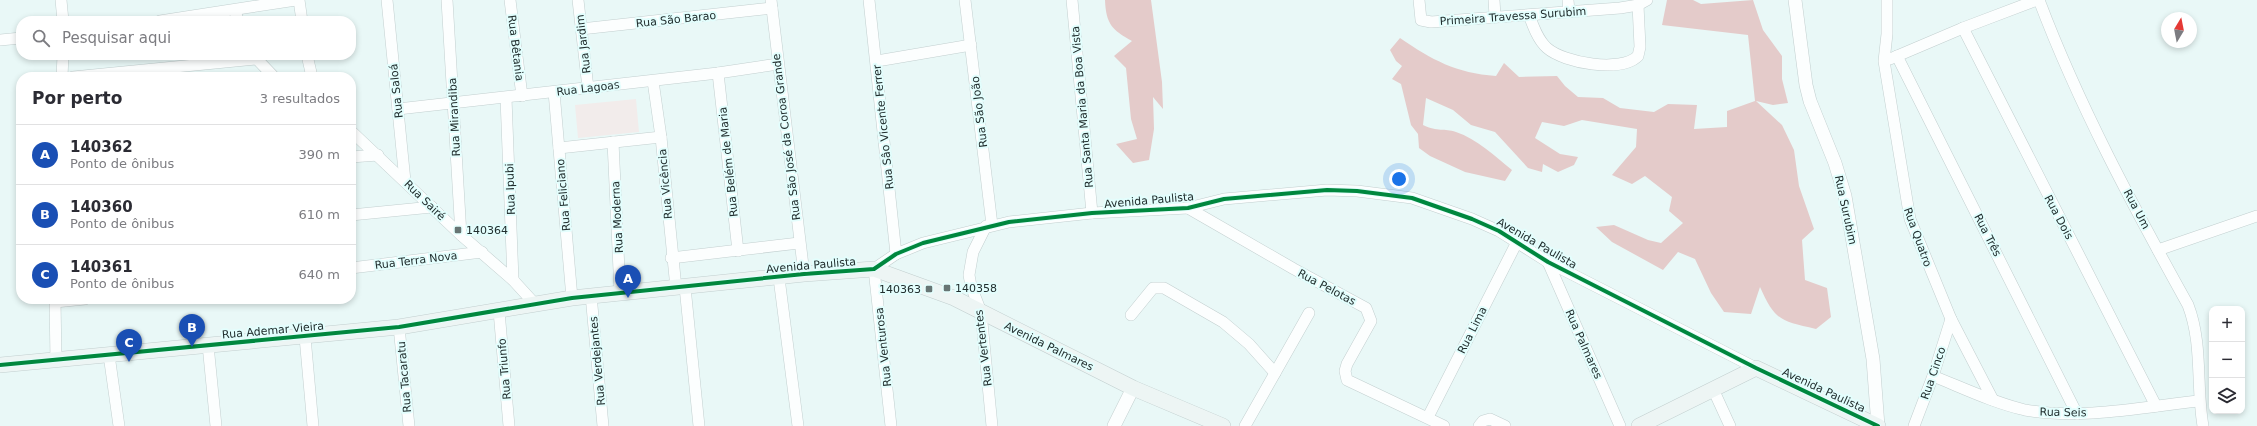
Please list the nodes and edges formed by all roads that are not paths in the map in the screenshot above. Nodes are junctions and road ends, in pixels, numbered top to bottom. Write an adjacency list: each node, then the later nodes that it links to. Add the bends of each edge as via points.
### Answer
1 (61, 0): 21 (street)
2 (296, 0): 19 (street)
3 (299, 0): 24 (street)
4 (387, 0): 51 (street, Rua Saloá)
5 (447, 0): 50 (street, Rua Mirandiba)
6 (510, 0): 48 (street, Rua Bêtania)
7 (578, 0): 28 (street, Rua Jardim)
8 (869, 0): 38 (street, Rua Sâo Vicente Ferrer)
9 (965, 0): 31 (street, Rua São João)
10 (1072, 0): 61 (street, Rua Santa Maria da Boa Vista)
11 (1419, 0): 25 (street, Primeira Travessa Surubim, via 1421,20 1425,21)
12 (1494, 0): 25 (street)
13 (1568, 0): 20 (street)
14 (1795, 0): 125 (street, Rua Surubim, via 1810,101 1836,163 1845,196 1873,359)
15 (1887, 0): 37 (street, Rua Quatro, via 1888,34)
16 (2038, 0): 27 (street); 68 (street, Rua Um, via 2061,58 2098,136)
17 (1643, 3): 20 (street, Primeira Travessa Surubim); 26 (street, via 1638,56 1616,63 1578,62 1559,55 1547,48)
18 (771, 4): 28 (street, Rua São Barao); 39 (street, Rua São José da Coroa Grande)
19 (235, 10): 22 (street); 23 (street)
20 (1569, 12): 26 (street, Primeira Travessa Surubim)
21 (63, 16)
22 (194, 16)
23 (237, 16)
24 (301, 16)
25 (1495, 16): 26 (street, Primeira Travessa Surubim)
26 (1528, 16)
27 (1963, 28): 32 (street); 103 (street, Rua Dois)
28 (581, 29): 46 (street, Rua Jardim)
29 (16, 38): 30 (street)
30 (0, 40)
31 (971, 45): 38 (street); 64 (street, Rua São João)
32 (1897, 56): 37 (street); 104 (street, Rua Três)
33 (63, 60): 40 (street)
34 (228, 60): 41 (street)
35 (258, 60): 42 (street)
36 (308, 60): 43 (street)
37 (1884, 61): 89 (street, Rua Quatro, via 1908,213)
38 (877, 62): 71 (street, Rua Sâo Vicente Ferrer)
39 (778, 64): 44 (street, Rua Lagoas); 66 (street, Rua São José da Coroa Grande)
40 (62, 72)
41 (118, 72)
42 (269, 72)
43 (311, 72)
44 (718, 73): 45 (street, Rua Lagoas); 69 (street, Rua Belém de Maria)
45 (653, 81): 46 (street, Rua Lagoas); 53 (street, Rua Vicência)
46 (588, 88): 47 (street, Rua Lagoas)
47 (554, 92): 48 (street, Rua Lagoas); 55 (street, Rua Feliciano)
48 (522, 96): 49 (street, Rua Lagoas)
49 (506, 98): 50 (street, Rua Lagoas); 78 (street, Rua Ipubi)
50 (452, 103): 51 (street, Rua Lagoas); 65 (street, Rua Mirandiba)
51 (398, 109): 58 (street, Rua Saloá)
52 (356, 135): 56 (street, Rua Sairé)
53 (661, 137): 54 (street); 72 (street, Rua Vicência)
54 (613, 142): 55 (street); 80 (street, Rua Moderna)
55 (559, 148): 82 (street, Rua Feliciano)
56 (378, 155): 57 (street); 58 (street, Rua Sairé)
57 (356, 157)
58 (406, 181): 59 (street, Rua Sairé)
59 (432, 207): 62 (street); 65 (street, Rua Sairé)
60 (1188, 208): 61 (street, Avenida Paulista); 67 (street, Avenida Paulista, via 1224,199 1327,190 1357,190 1412,198 1443,207 1499,231); 105 (street, Rua Pelotas, via 1366,308 1371,322 1345,371 1347,380)
61 (1092, 213): 64 (street, Avenida Paulista)
62 (356, 214)
63 (2257, 216): 68 (street)
64 (989, 226): 71 (street, Avenida Paulista, via 923,243); 86 (street, Rua Vertentes, via 973,252 969,275)
65 (461, 235): 70 (street, Rua Sairé)
66 (799, 243): 69 (street); 76 (street, Rua São José da Coroa Grande)
67 (1516, 244): 73 (street, Avenida Paulista); 105 (street, Rua Lima)
68 (2158, 250): 102 (street, Rua Um, via 2195,323 2199,360)
69 (738, 251): 72 (street)
70 (482, 252): 74 (street, Rua Terra Nova); 78 (street, Rua Sairé)
71 (896, 254): 75 (street, Avenida Paulista)
72 (671, 258): 79 (street, Rua Vicência)
73 (1548, 262): 96 (street, Avenida Paulista); 122 (street, Rua Palmares)
74 (356, 267)
75 (874, 269): 76 (main road, Avenida Paulista); 86 (main road, Avenida Palmares, via 954,298); 114 (street, Rua Venturosa)
76 (804, 274): 77 (main road, Avenida Paulista)
77 (779, 278): 79 (main road, Avenida Paulista); 113 (street)
78 (513, 280): 83 (street, Rua Sairé)
79 (680, 288): 80 (main road, Avenida Paulista); 112 (street, Rua Vicência)
80 (620, 292): 81 (main road, Avenida Paulista)
81 (591, 296): 82 (main road, Avenida Paulista); 111 (street, Rua Verdejantes)
82 (572, 298): 83 (main road, Avenida Paulista)
83 (534, 303): 85 (main road, Avenida Paulista)
84 (55, 304): 94 (street)
85 (499, 311): 90 (main road, Rua Ademar Vieira); 110 (street, Rua Triunfo)
86 (981, 312): 99 (main road, Avenida Palmares); 115 (street, Rua Vertentes)
87 (1309, 313): 97 (street)
88 (1131, 314): 97 (street, via 1153,288 1164,288 1229,327)
89 (1951, 319): 98 (street, Rua Cinco); 101 (street, Rua Quatro)
90 (400, 327): 91 (main road, Rua Ademar Vieira); 109 (street, Rua Tacaratu)
91 (304, 337): 92 (main road, Rua Ademar Vieira); 108 (street)
92 (208, 345): 93 (main road, Rua Ademar Vieira); 107 (street)
93 (109, 355): 94 (main road, Rua Ademar Vieira); 106 (street)
94 (56, 361): 95 (main road, Rua Ademar Vieira)
95 (0, 365)
96 (1756, 368): 100 (main road); 125 (main road, Avenida Paulista)
97 (1275, 372): 118 (street)
98 (1933, 376): 101 (street, Rua Seis); 126 (street, Rua Cinco)
99 (1133, 388): 116 (street); 117 (main road, Avenida Palmares)
100 (1713, 389): 123 (main road); 124 (street)
101 (1993, 400): 104 (street, Rua Seis, via 2039,412)
102 (2198, 401): 103 (street, Rua Seis); 127 (street, Rua Um)
103 (2156, 406): 104 (street, Rua Seis)
104 (2077, 414)
105 (1428, 417): 119 (street, Rua Pelotas)
106 (119, 426)
107 (216, 426)
108 (313, 426)
109 (409, 426)
110 (509, 426)
111 (603, 426)
112 (699, 426)
113 (798, 426)
114 (891, 426)
115 (992, 426)
116 (1114, 426)
117 (1223, 426)
118 (1245, 426)
119 (1444, 426)
120 (1479, 426): 121 (street, via 1490,418)
121 (1505, 426)
122 (1620, 426)
123 (1639, 426)
124 (1730, 426)
125 (1878, 426)
126 (1914, 426)
127 (2203, 426)

